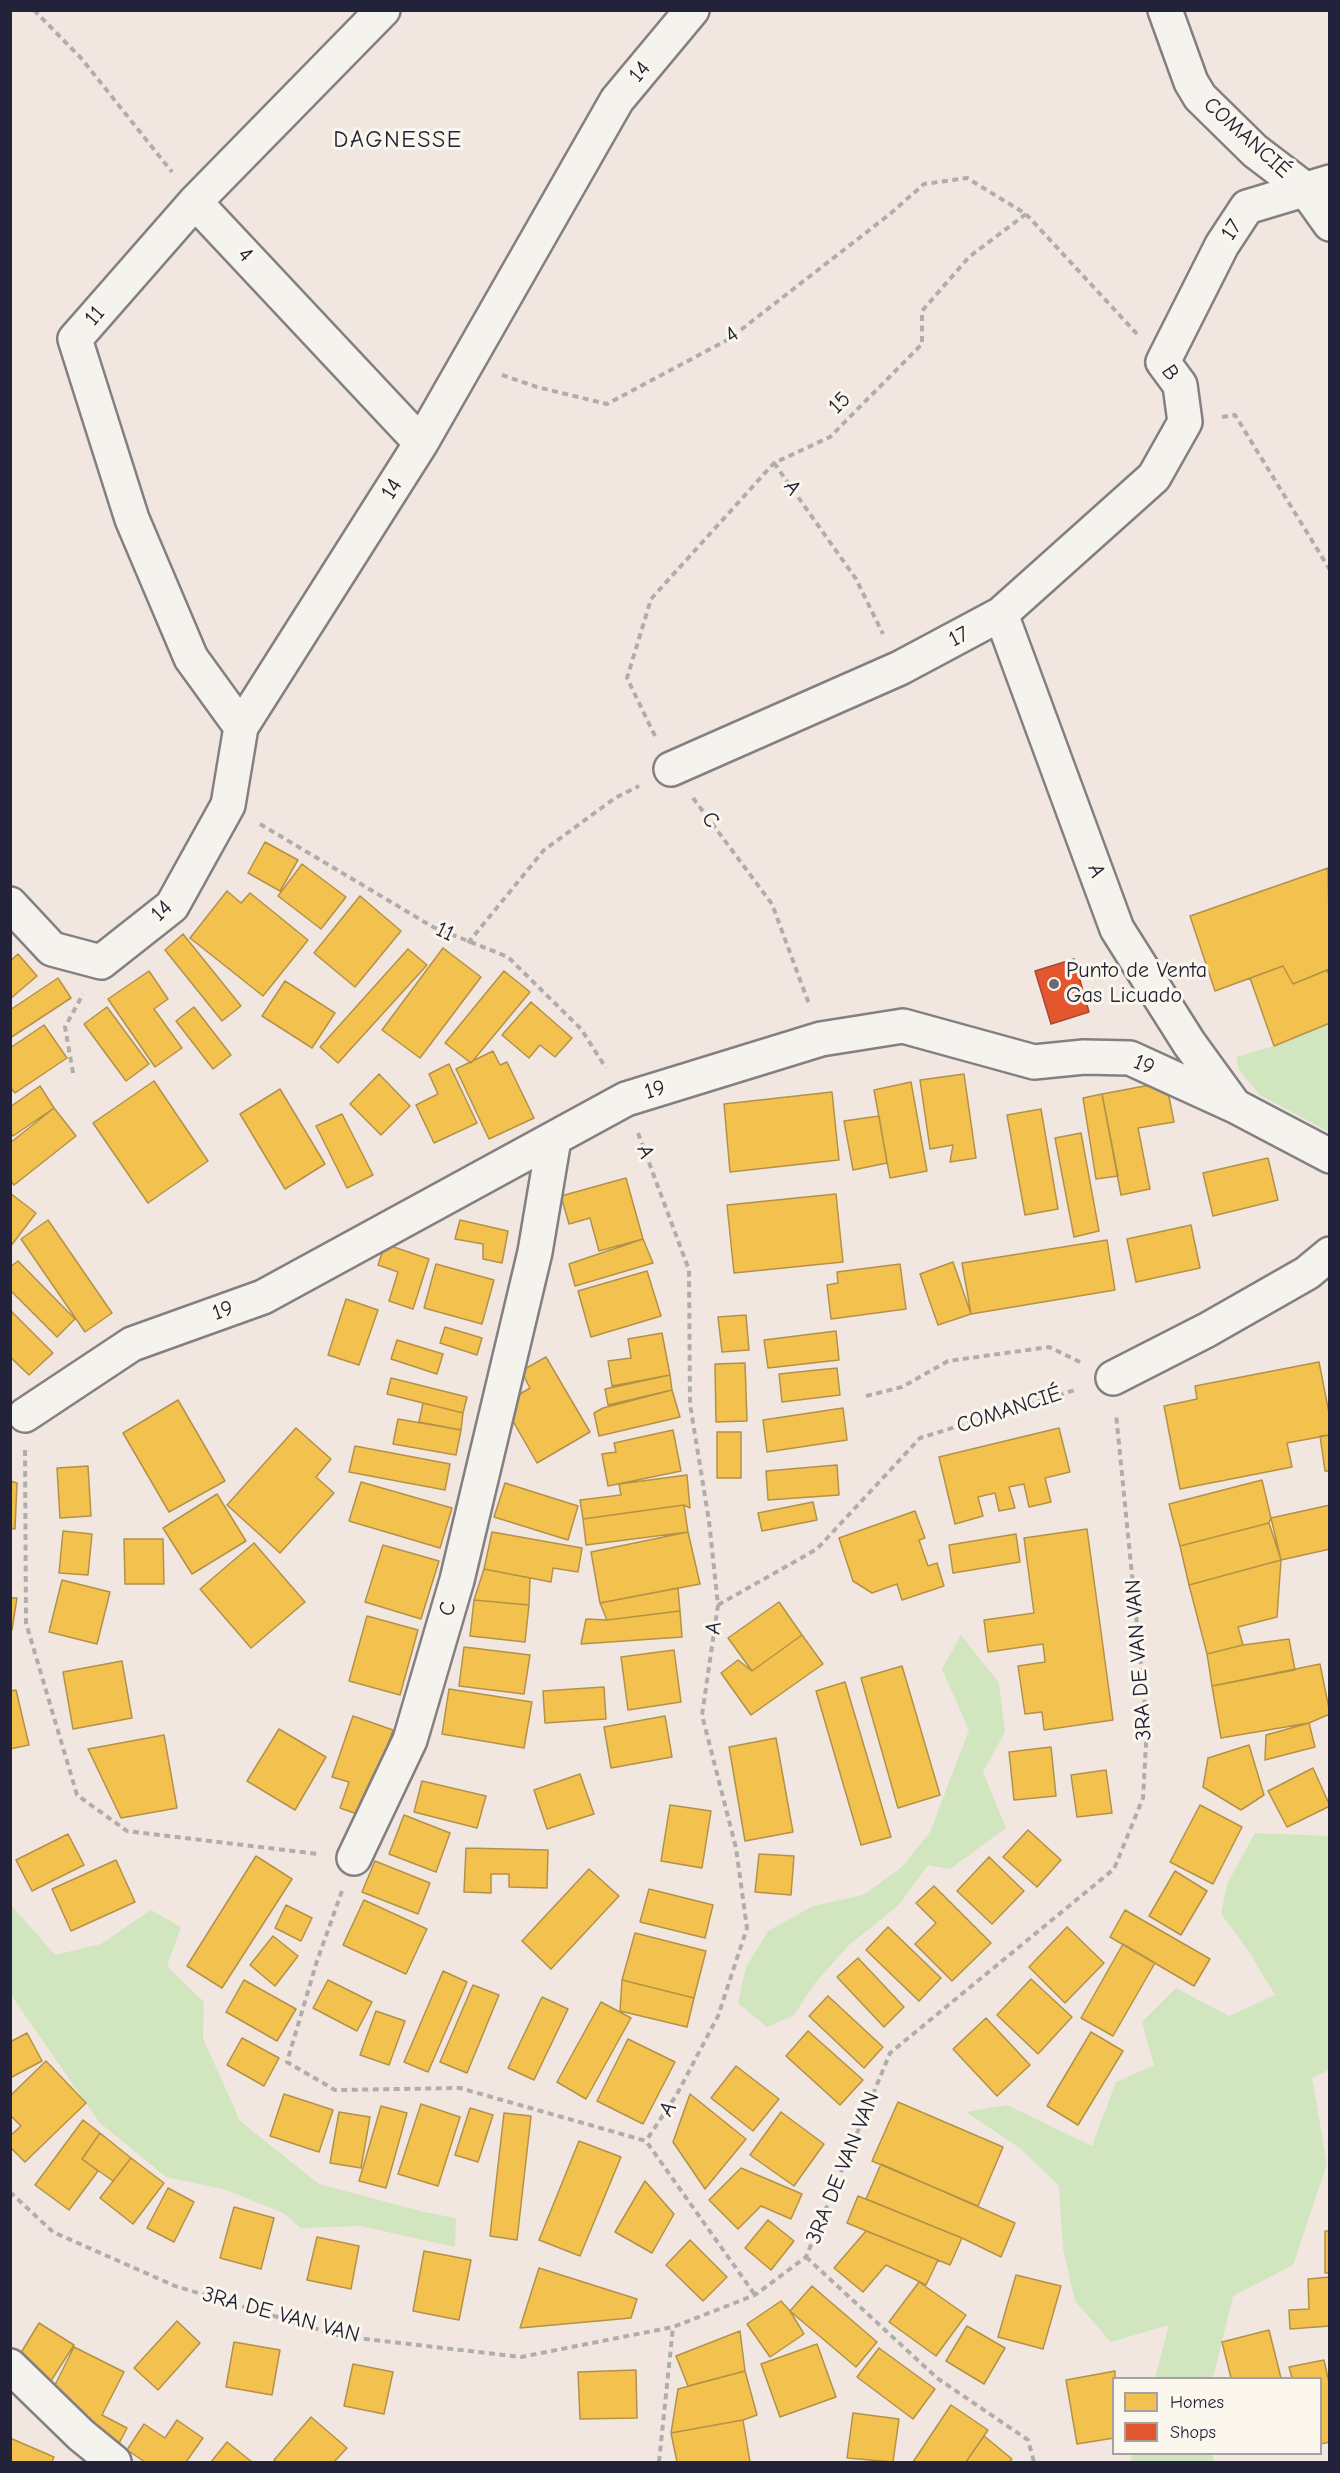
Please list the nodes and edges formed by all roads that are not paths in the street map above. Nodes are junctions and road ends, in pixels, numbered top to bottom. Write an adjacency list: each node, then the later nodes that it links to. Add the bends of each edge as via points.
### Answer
1 (383, 10): 5 (street, 11)
2 (692, 10): 9 (street, 14, via 617,100)
3 (1165, 10): 4 (street, COMANCIÉ, via 1200,97 1255,151)
4 (1317, 185): 6 (street, COMANCIÉ); 7 (street, 17, via 1247,207 1222,245)
5 (195, 202): 9 (street, 4); 11 (street, 11, via 75,339 132,519 168,605 191,658)
6 (1329, 224)
7 (1163, 362): 8 (street, B, via 1180,385)
8 (1185, 422): 10 (street, 17, via 1154,477)
9 (421, 443): 11 (street, 14)
10 (1001, 614): 12 (street, 17, via 900,668); 14 (street, A, via 1118,929 1189,1043)
11 (241, 728): 13 (street, 14, via 228,805 172,906 101,962 52,949)
12 (672, 769)
13 (10, 904)
14 (1235, 1106): 15 (street, 19, via 1130,1058 1034,1062 903,1026 821,1039 626,1099); 16 (street, 19)
15 (554, 1139): 19 (street, 19, via 263,1297 132,1344); 20 (street, C, via 535,1252 457,1580 410,1740)
16 (1329, 1156)
17 (1329, 1254): 18 (street, via 1307,1273 1207,1330)
18 (1113, 1377)
19 (25, 1415)
20 (354, 1858)
21 (10, 2366): 22 (street)
22 (114, 2463)

